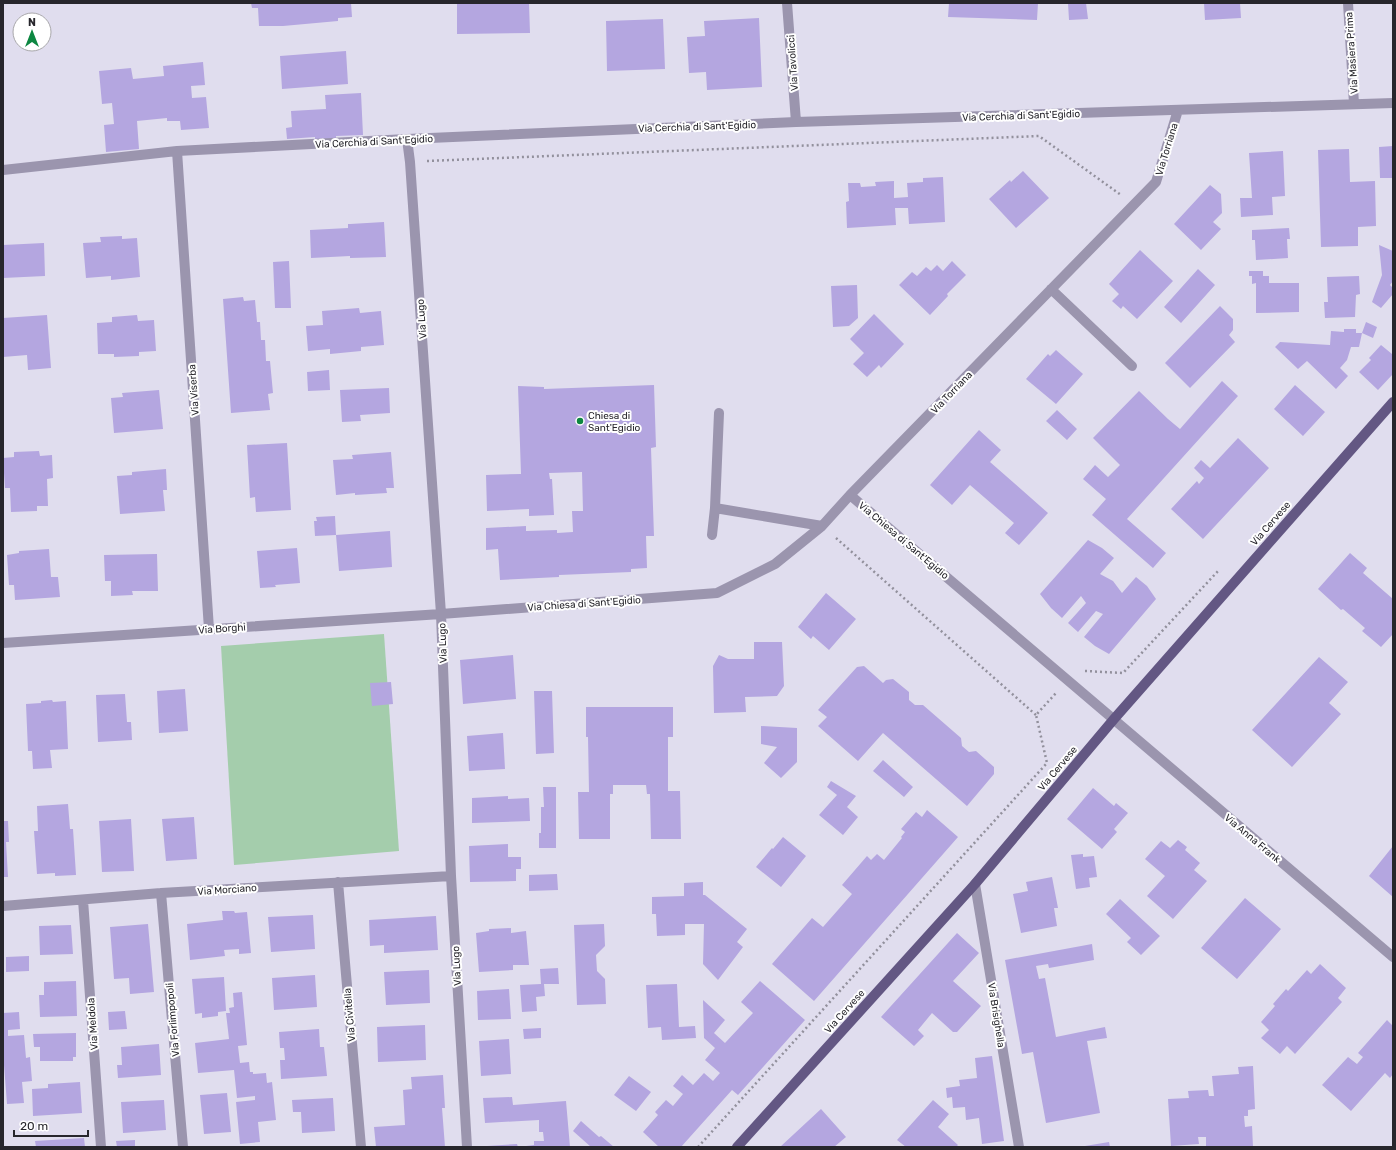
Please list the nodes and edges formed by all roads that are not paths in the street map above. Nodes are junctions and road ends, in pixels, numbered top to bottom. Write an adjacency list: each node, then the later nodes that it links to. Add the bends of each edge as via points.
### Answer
1 (787, 3): 6 (street, Via Tavolicci)
2 (1348, 3): 4 (street, Via Masiera Prima)
3 (1393, 103): 4 (street, Via Cerchia di Sant'Egidio)
4 (1354, 104): 5 (street, Via Cerchia di Sant'Egidio)
5 (1178, 110): 6 (street, Via Cerchia di Sant'Egidio); 10 (street, Via Torriana, via 1156,182)
6 (796, 122): 7 (street, Via Cerchia di Sant'Egidio)
7 (408, 139): 8 (street, Via Cerchia di Sant'Egidio); 18 (street, Via Lugo)
8 (177, 151): 9 (street, Via Cerchia di Sant'Egidio); 19 (street, Via Viserba)
9 (3, 170)
10 (1051, 289): 11 (street); 14 (street, Via Torriana)
11 (1132, 366)
12 (1393, 402): 21 (main road, Via Cervese)
13 (719, 413): 15 (street)
14 (850, 495): 16 (street, Via Chiesa di Sant'Egidio); 21 (street, Via Chiesa di Sant'Egidio)
15 (715, 508): 16 (street); 17 (street)
16 (822, 526): 18 (street, Via Chiesa di Sant'Egidio, via 775,564 717,593)
17 (712, 535)
18 (440, 614): 19 (street, Via Borghi); 22 (street, Via Lugo)
19 (209, 629): 20 (street, Via Borghi)
20 (3, 643)
21 (1114, 719): 24 (main road, Via Cervese); 28 (street, Via Anna Frank)
22 (452, 876): 23 (street, Via Morciano); 32 (street, Via Lugo)
23 (338, 882): 25 (street, Via Morciano); 31 (street, Via Civitella)
24 (975, 884): 33 (main road, Via Cervese); 34 (street, Via Brisighella)
25 (161, 893): 26 (street, Via Morciano); 30 (street, Via Forlimpopoli)
26 (83, 900): 27 (street, Via Morciano); 29 (street, Via Meldola)
27 (3, 906)
28 (1393, 958)
29 (101, 1147)
30 (183, 1147)
31 (361, 1147)
32 (467, 1147)
33 (737, 1147)
34 (1019, 1147)

